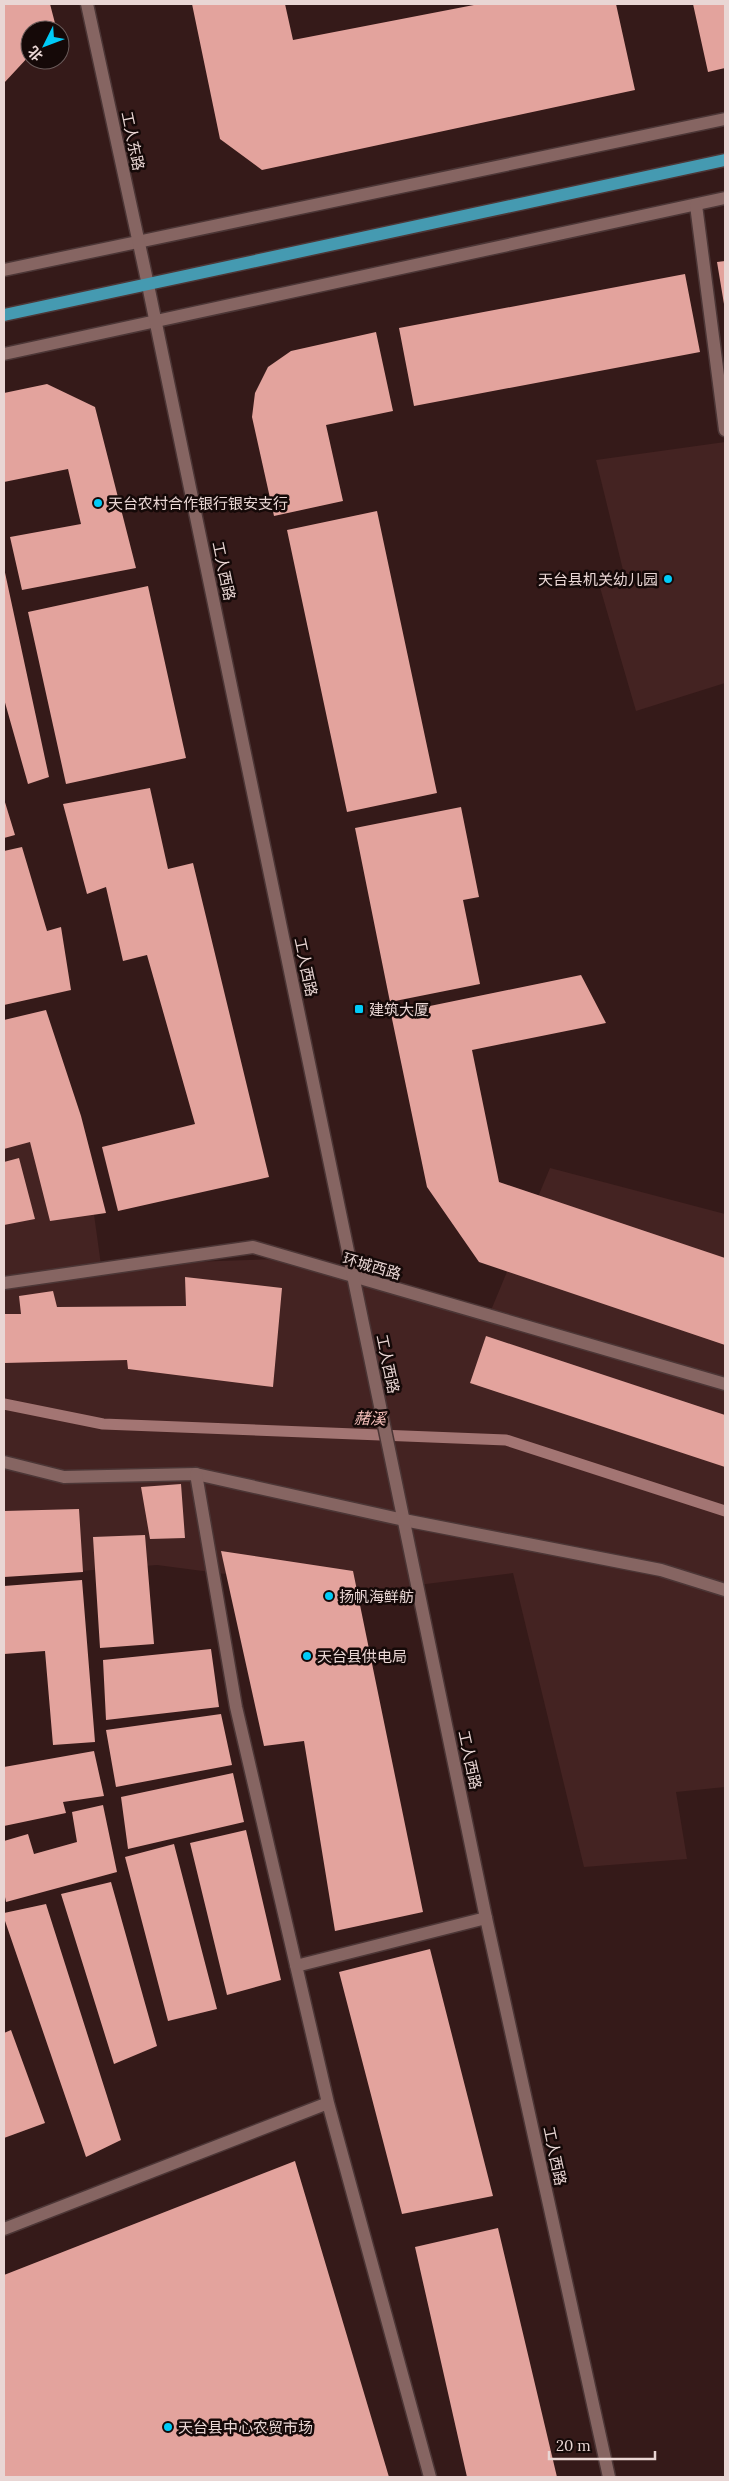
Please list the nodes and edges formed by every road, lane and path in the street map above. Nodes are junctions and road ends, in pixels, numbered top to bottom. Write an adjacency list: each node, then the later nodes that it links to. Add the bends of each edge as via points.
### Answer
1 (87, 4): 6 (street, 工人东路)
2 (725, 119): 6 (street)
3 (725, 160): 8 (main road)
4 (725, 198): 5 (street)
5 (696, 205): 10 (street); 12 (street)
6 (138, 240): 7 (street); 8 (street, 工人东路)
7 (4, 270)
8 (148, 285): 9 (main road); 10 (street, 工人西路)
9 (4, 315)
10 (156, 322): 11 (street); 13 (street, 工人西路)
11 (4, 354)
12 (725, 430)
13 (353, 1278): 14 (street, 环城西路, via 253,1247); 15 (street, 环城西路); 18 (street, 工人西路)
14 (4, 1283)
15 (725, 1384)
16 (4, 1462): 17 (street, via 64,1477)
17 (196, 1474): 18 (street); 21 (street, via 236,1707)
18 (404, 1520): 19 (street, via 662,1570); 20 (street, 工人西路)
19 (725, 1590)
20 (486, 1918): 21 (street); 25 (street, 工人西路)
21 (296, 1966): 22 (street)
22 (328, 2103): 23 (street); 24 (street)
23 (4, 2229)
24 (430, 2477)
25 (609, 2477)

